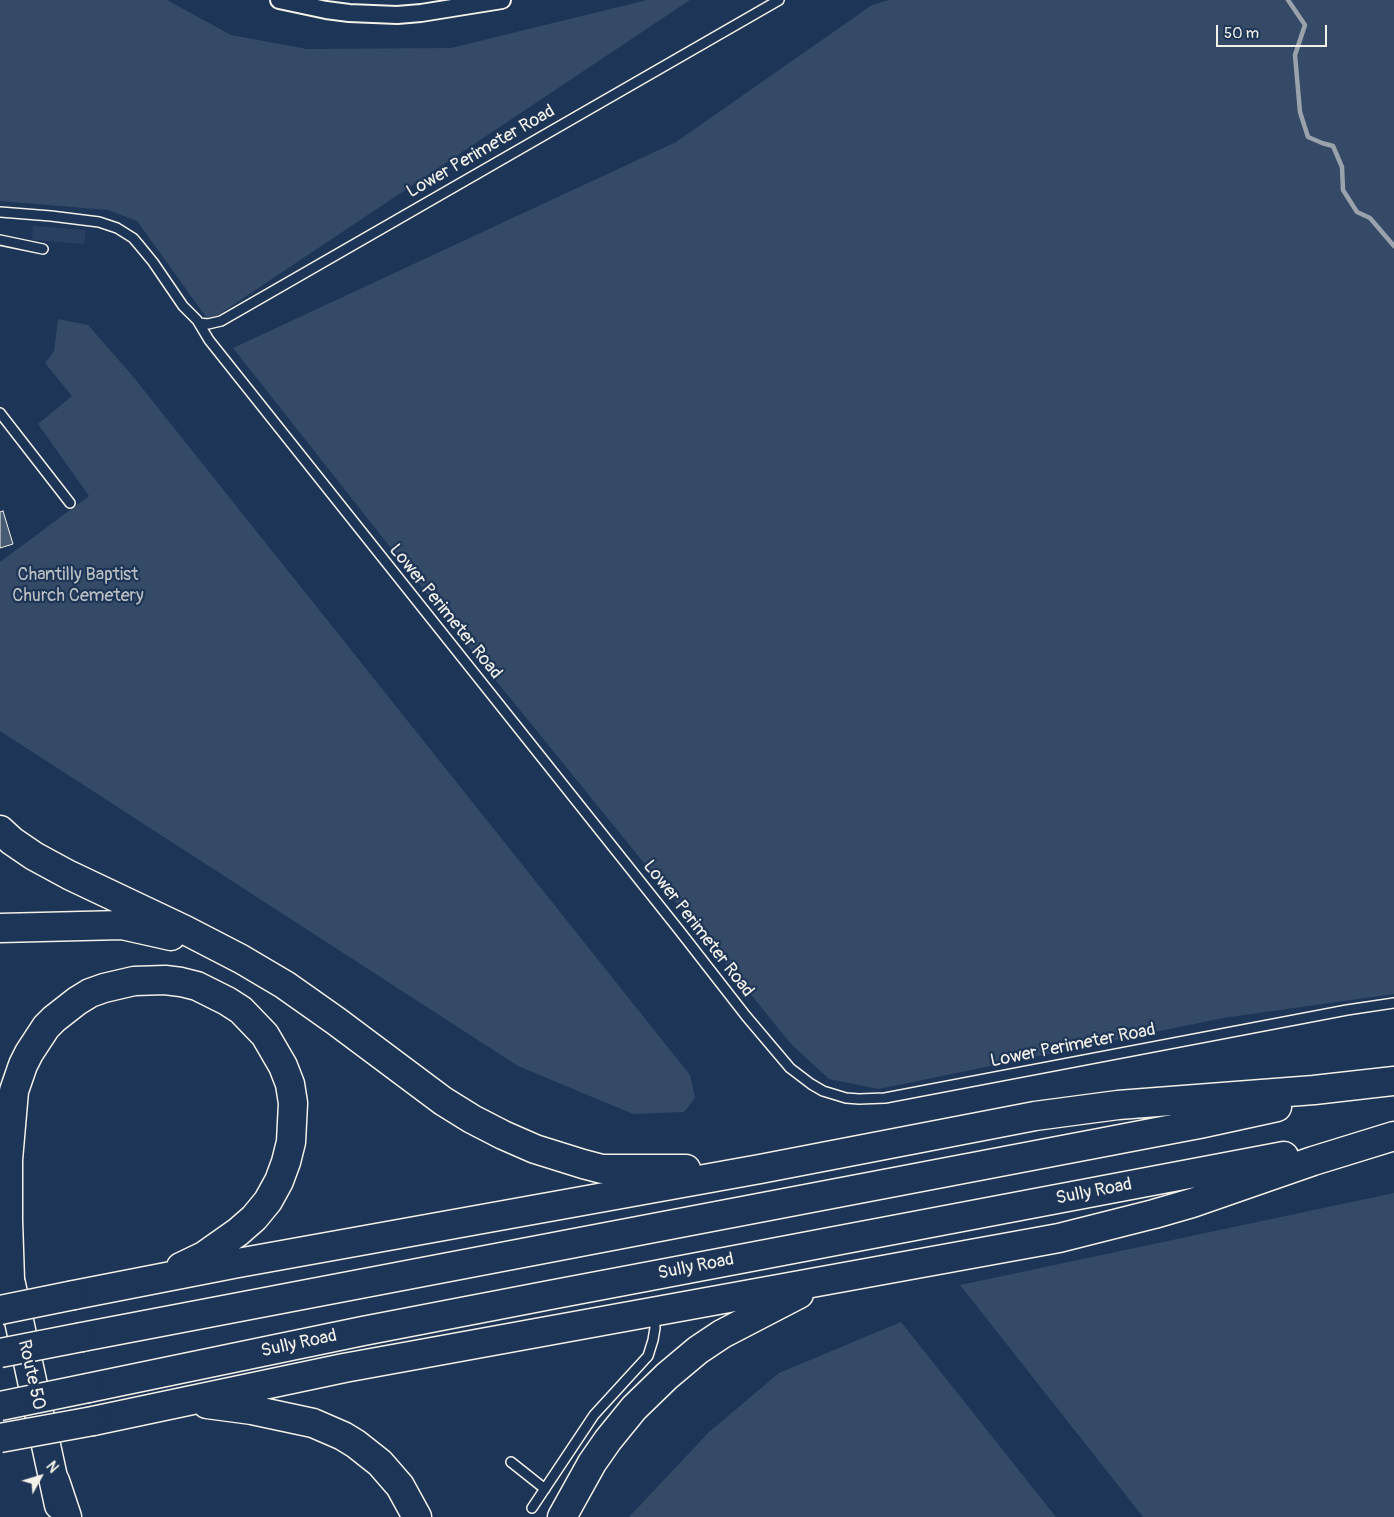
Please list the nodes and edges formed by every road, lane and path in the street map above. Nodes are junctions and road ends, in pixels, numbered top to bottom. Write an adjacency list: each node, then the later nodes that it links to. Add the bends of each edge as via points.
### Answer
1 (279, 0): 2 (street, via 365,14 422,13)
2 (502, 0)
3 (779, 0): 7 (lane, Lower Perimeter Road, via 221,321 208,324)
4 (0, 212): 7 (lane, Lower Perimeter Road, via 98,222 117,228 133,238)
5 (0, 240): 6 (lane)
6 (43, 249)
7 (197, 320): 13 (lane, Lower Perimeter Road, via 209,340 740,1009 790,1068 823,1091 846,1098 885,1098)
8 (0, 413): 9 (lane)
9 (70, 503)
10 (0, 830): 12 (highway, via 34,856 69,876)
11 (0, 928): 12 (highway, via 122,925 172,936)
12 (242, 959): 16 (highway, via 336,1021 442,1101 535,1149 602,1169)
13 (1394, 1003)
14 (1394, 1082): 16 (highway, via 1100,1107 1035,1116); 23 (highway, bridge, via 1198,1124)
15 (1394, 1136): 20 (highway, via 1192,1203 1113,1225 1052,1240); 24 (highway, Sully Road, bridge, via 363,1331)
16 (760, 1169): 18 (highway)
17 (0, 1233): 19 (highway, Route 50)
18 (156, 1279): 19 (highway, via 204,1256 238,1232 268,1201 286,1162 291,1142 293,1103 284,1066 265,1035 241,1010 197,986 149,980 104,988 77,1001 46,1027 28,1053 14,1091 8,1160); 21 (highway, bridge)
19 (10, 1280): 28 (highway, Route 50)
20 (823, 1281): 22 (highway); 34 (highway, via 722,1334 667,1376 634,1408 608,1440)
21 (0, 1310)
22 (653, 1312): 25 (highway, via 344,1368); 29 (lane, via 655,1328 648,1356 594,1415)
23 (0, 1353)
24 (0, 1406)
25 (134, 1412): 26 (highway, bridge); 33 (highway, via 209,1404 313,1423 356,1444 380,1463 400,1486)
26 (0, 1438)
27 (511, 1462): 29 (lane)
28 (55, 1481): 31 (highway, Route 50); 32 (highway)
29 (545, 1488): 30 (lane)
30 (532, 1508)
31 (62, 1517)
32 (67, 1517)
33 (417, 1517)
34 (562, 1517)

